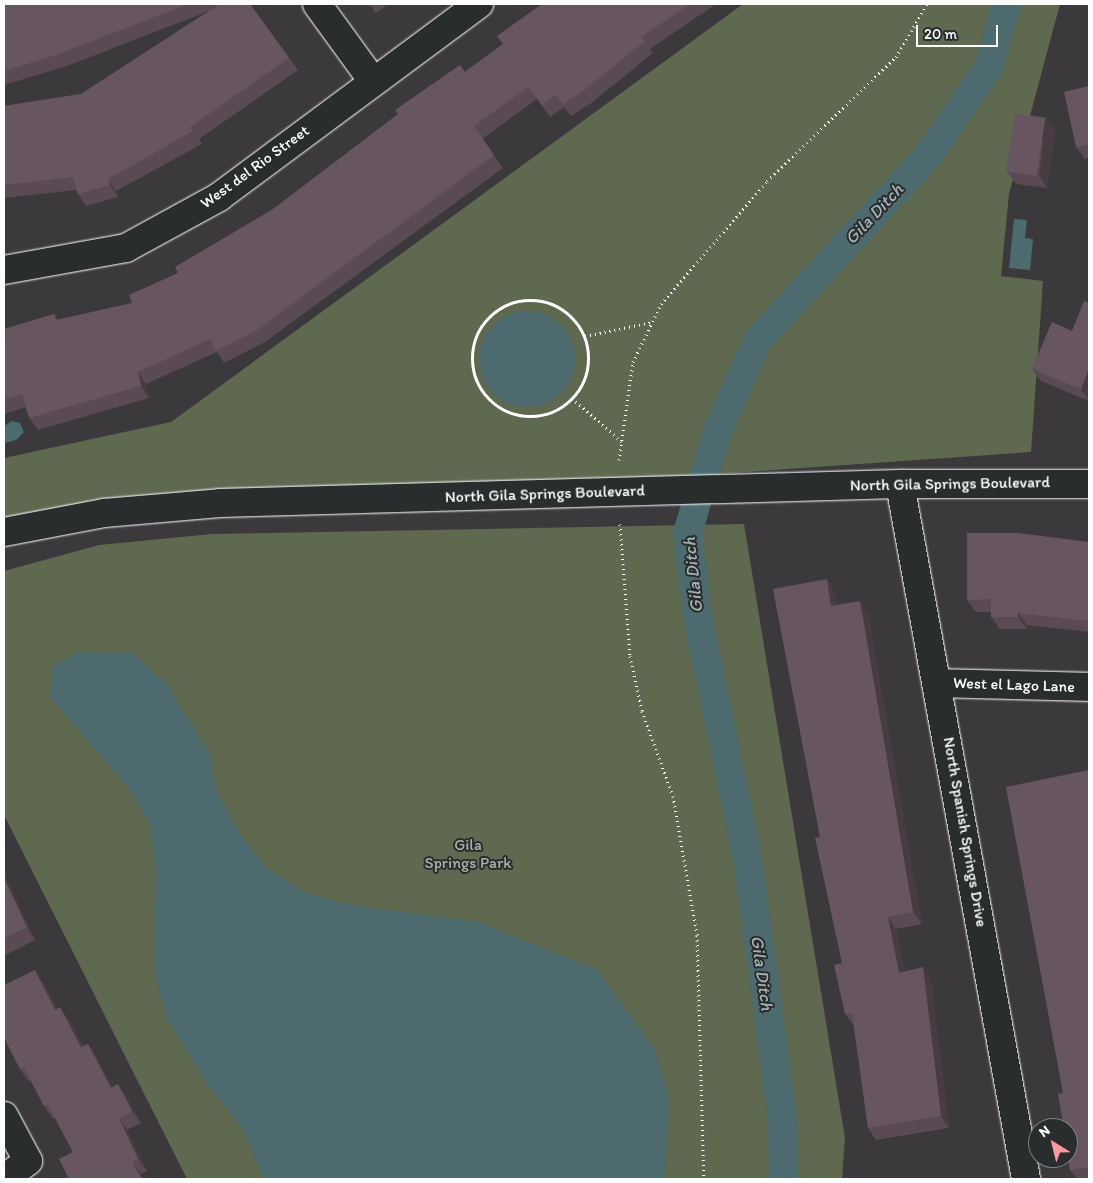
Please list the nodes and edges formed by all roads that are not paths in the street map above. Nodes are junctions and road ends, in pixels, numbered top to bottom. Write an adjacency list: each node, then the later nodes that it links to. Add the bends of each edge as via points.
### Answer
1 (317, 4): 3 (street)
2 (479, 4): 3 (street, West del Rio Street)
3 (373, 81): 4 (street, West del Rio Street, via 218,197 126,248)
4 (4, 270)
5 (900, 484): 6 (street, North Gila Springs Boulevard); 7 (street, North Gila Springs Boulevard, via 220,503 104,512); 8 (street, North Spanish Springs Drive)
6 (1089, 484)
7 (4, 532)
8 (938, 682): 9 (street, West el Lago Lane); 12 (street, North Spanish Springs Drive)
9 (1089, 687)
10 (4, 1116): 11 (street, via 28,1161)
11 (4, 1179)
12 (1026, 1179)

